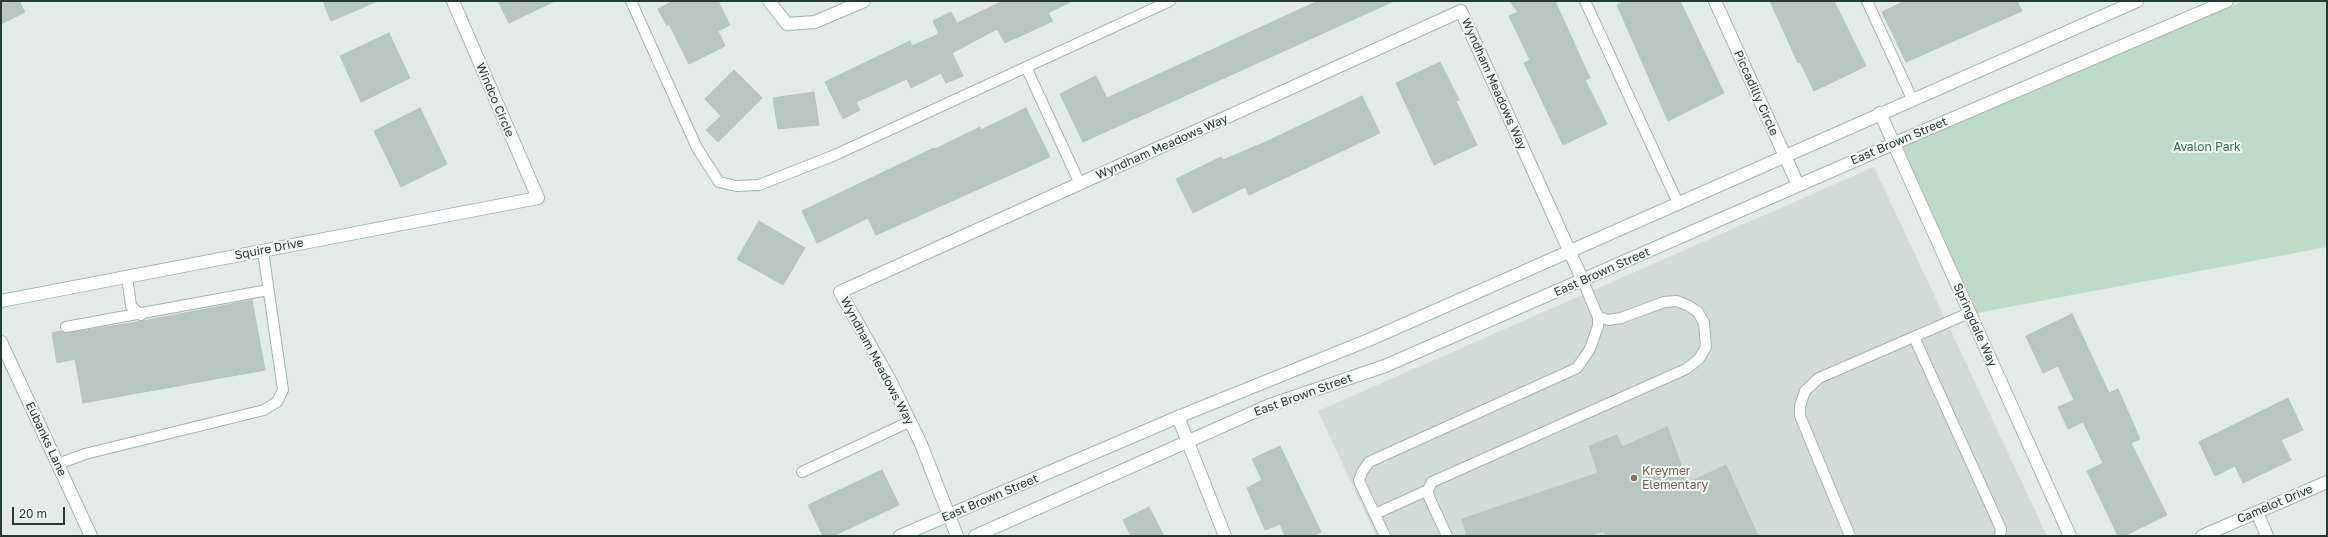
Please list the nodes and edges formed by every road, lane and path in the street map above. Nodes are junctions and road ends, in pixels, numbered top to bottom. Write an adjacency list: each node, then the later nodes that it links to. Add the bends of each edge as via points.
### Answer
1 (453, 1): 18 (street, Windco Circle)
2 (631, 1): 11 (lane, via 697,148 719,182 736,186 759,185 835,155)
3 (769, 1): 4 (street, via 787,24 815,22)
4 (864, 1)
5 (1170, 1): 11 (lane)
6 (1585, 1): 19 (lane)
7 (1714, 1): 15 (street, Piccadilly Circle)
8 (1867, 1): 12 (lane)
9 (2137, 1): 12 (street, East Brown Street)
10 (2227, 1): 14 (street, East Brown Street)
11 (1026, 66): 16 (lane)
12 (1912, 99): 13 (street, East Brown Street)
13 (1880, 113): 14 (street, Springdale Way); 15 (street, East Brown Street)
14 (1893, 144): 17 (street, East Brown Street); 26 (street, Springdale Way)
15 (1784, 155): 17 (street, Piccadilly Circle); 19 (street, East Brown Street)
16 (1080, 184): 21 (street, Wyndham Meadows Way, via 1461,11); 33 (street, Wyndham Meadows Way, via 840,292)
17 (1798, 186): 23 (street, East Brown Street)
18 (538, 198): 20 (street, Squire Drive)
19 (1678, 203): 21 (street, East Brown Street)
20 (263, 251): 22 (street, Squire Drive); 24 (lane)
21 (1569, 251): 23 (street, Wyndham Meadows Way); 32 (street, East Brown Street, via 1371,339)
22 (127, 276): 25 (street, Squire Drive); 27 (lane, via 131,306)
23 (1583, 281): 28 (lane); 34 (street, East Brown Street, via 1386,366 1270,406)
24 (268, 290): 27 (lane); 35 (lane, via 283,390 277,402 264,410 85,454)
25 (1, 301)
26 (1969, 313): 30 (lane); 51 (street, Springdale Way)
27 (141, 315): 29 (lane)
28 (1598, 316): 38 (lane, via 1609,320 1621,318 1664,302 1677,301 1698,312 1704,323 1706,347 1699,359 1686,369 1432,482); 40 (lane, via 1598,326 1590,349 1577,368 1369,462 1362,472 1360,481)
29 (66, 327)
30 (1914, 337): 49 (lane, via 1819,378 1805,391 1800,406 1800,416); 50 (lane, via 2001,529)
31 (1, 342): 35 (street, Eubanks Lane)
32 (1178, 417): 34 (street); 41 (street, East Brown Street)
33 (911, 422): 36 (lane); 41 (street, Wyndham Meadows Way)
34 (1188, 442): 45 (street, East Brown Street); 46 (street)
35 (58, 464): 42 (street, Eubanks Lane)
36 (802, 472)
37 (2327, 482): 39 (street, Camelot Drive)
38 (1428, 490): 40 (lane); 48 (lane)
39 (2257, 512): 52 (street, Camelot Drive); 53 (street)
40 (1374, 514): 47 (lane)
41 (949, 515): 43 (street, East Brown Street); 44 (street, Wyndham Meadows Way)
42 (92, 536)
43 (900, 536)
44 (957, 536)
45 (976, 536)
46 (1225, 536)
47 (1385, 536)
48 (1447, 536)
49 (1850, 536)
50 (2000, 536)
51 (2070, 536)
52 (2202, 536)
53 (2267, 536)

